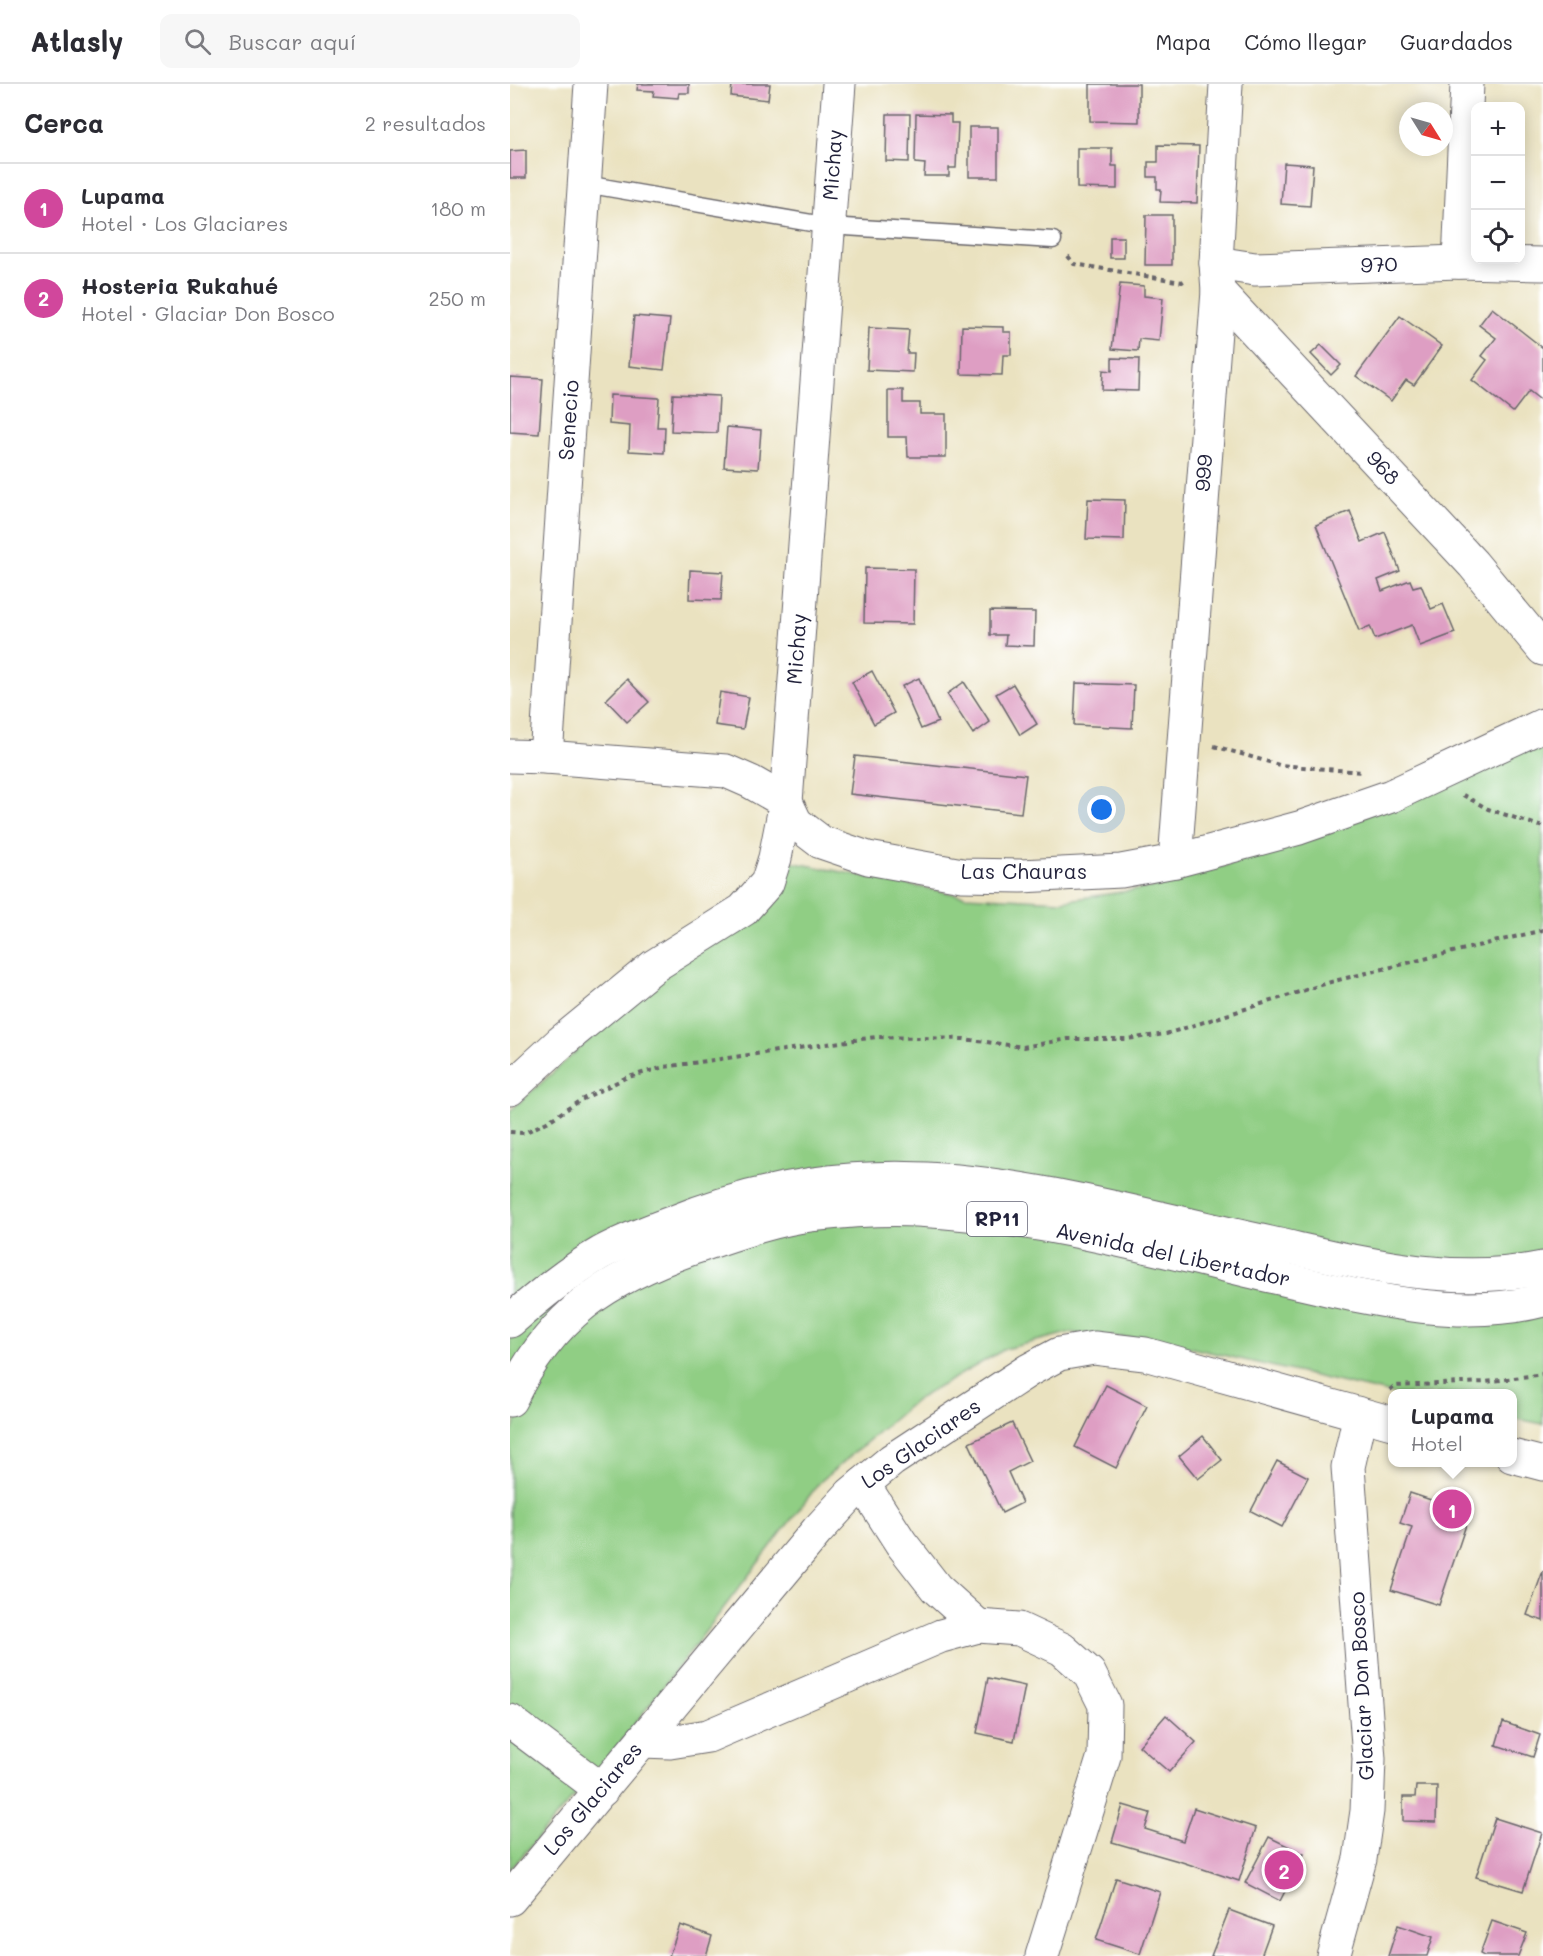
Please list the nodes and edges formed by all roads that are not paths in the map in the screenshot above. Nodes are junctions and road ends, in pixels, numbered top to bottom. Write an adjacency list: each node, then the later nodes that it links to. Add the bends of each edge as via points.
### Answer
1 (591, 84): 5 (street, Senecio)
2 (839, 84): 6 (street, Michay)
3 (1226, 84): 10 (street, 999)
4 (1467, 84): 8 (street)
5 (585, 184): 6 (lane); 14 (street, Senecio)
6 (829, 226): 7 (lane); 15 (street, Michay)
7 (1053, 240)
8 (1459, 262): 9 (street, 970); 10 (street, 970, via 1255,269)
9 (1543, 264)
10 (1217, 277): 11 (street, 968, via 1473,564); 16 (street, 999)
11 (1543, 649)
12 (1543, 725): 16 (street, Las Chauras, via 1391,796 1299,828)
13 (510, 756): 14 (street, Las Chauras)
14 (546, 756): 15 (street, Las Chauras, via 726,771)
15 (786, 802): 16 (street, Las Chauras, via 796,823 821,842 868,858 962,875 1121,871); 17 (street, Michay, via 767,883 743,910 654,966)
16 (1175, 861)
17 (510, 1089)
18 (1543, 1268): 20 (street, Avenida del Libertador / RP11, via 1482,1276 1416,1272 994,1185 925,1179 831,1181 762,1192 644,1233 603,1252 562,1278)
19 (1543, 1300): 21 (street, Avenida del Libertador / RP11, via 1482,1309 1406,1303 1326,1289 1109,1239 957,1213 913,1209 809,1215 738,1232 679,1253 600,1290 547,1340)
20 (510, 1321)
21 (510, 1400)
22 (1360, 1414): 23 (street, Los Glaciares); 26 (street, Los Glaciares, via 1145,1354 1094,1348 1059,1354 1029,1370 892,1460); 33 (street, Glaciar Don Bosco, via 1348,1467 1370,1758 1360,1859)
23 (1388, 1422)
24 (1517, 1457): 25 (street)
25 (1543, 1464)
26 (863, 1484): 27 (street, via 936,1588); 29 (street, Los Glaciares, via 817,1531)
27 (978, 1626): 29 (street, via 941,1636 708,1736 670,1742); 32 (street, via 1019,1629 1062,1649 1089,1673 1105,1705 1104,1756)
28 (510, 1721): 30 (street)
29 (642, 1741): 30 (street, Los Glaciares)
30 (602, 1790): 31 (street, Los Glaciares)
31 (510, 1899)
32 (1042, 1956)
33 (1333, 1956)

